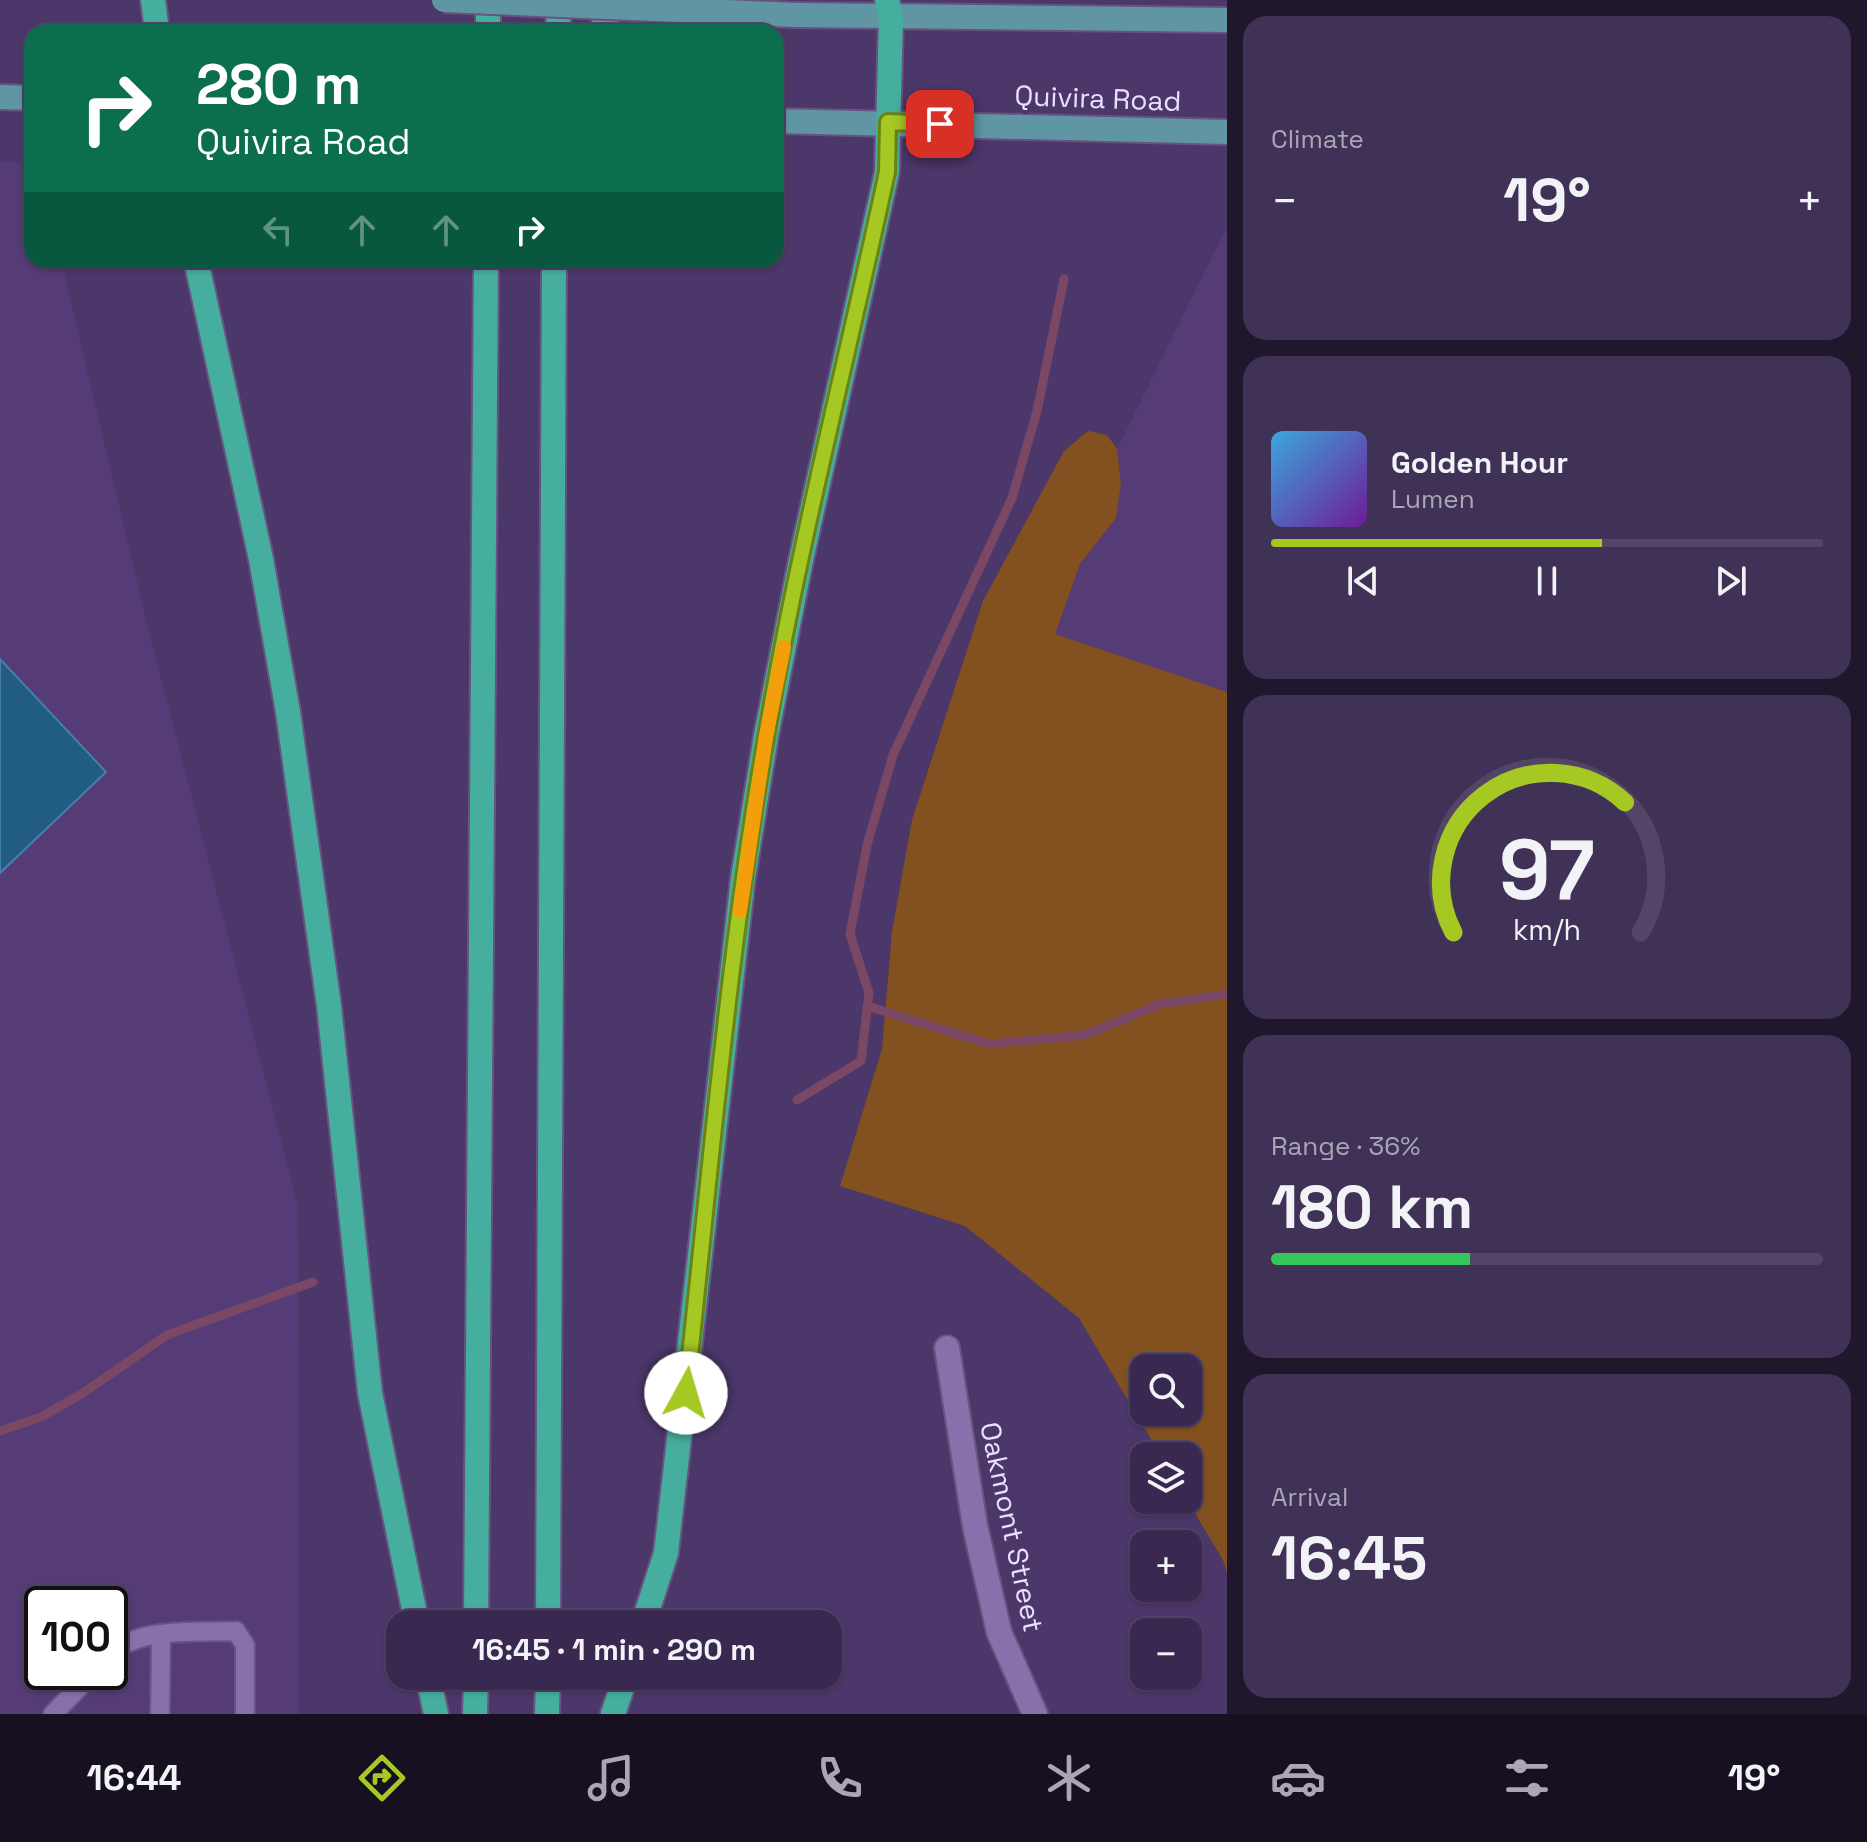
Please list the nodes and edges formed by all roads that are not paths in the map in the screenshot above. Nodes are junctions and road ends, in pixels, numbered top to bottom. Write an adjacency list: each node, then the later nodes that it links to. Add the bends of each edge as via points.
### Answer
1 (153, 0): 8 (highway)
2 (444, 0): 6 (main road, bridge, via 796,15)
3 (488, 0): 9 (highway)
4 (559, 0): 10 (highway)
5 (613, 0): 11 (highway)
6 (889, 8): 7 (main road); 15 (highway)
7 (1227, 20)
8 (156, 24)
9 (488, 24)
10 (558, 24)
11 (604, 24)
12 (0, 97): 13 (main road)
13 (24, 98)
14 (784, 121): 15 (main road, Quivira Road)
15 (888, 122): 16 (main road, Quivira Road); 24 (highway, via 887,172 801,560 743,878 666,1553)
16 (1227, 132)
17 (198, 268): 21 (highway, via 261,559 288,712 329,1006 370,1393)
18 (486, 268): 22 (highway)
19 (554, 268): 23 (highway)
20 (947, 1348): 39 (street, Oakmont Street, via 975,1526 999,1632)
21 (414, 1610)
22 (476, 1610)
23 (548, 1610)
24 (648, 1610)
25 (161, 1635): 26 (lane); 33 (lane); 34 (lane, via 236,1631 245,1645)
26 (128, 1642)
27 (76, 1690): 32 (lane)
28 (431, 1690): 35 (highway)
29 (476, 1690): 36 (highway)
30 (548, 1690): 37 (highway)
31 (621, 1690): 38 (highway)
32 (53, 1714)
33 (160, 1714)
34 (245, 1714)
35 (436, 1714)
36 (475, 1714)
37 (547, 1714)
38 (613, 1714)
39 (1035, 1714)

